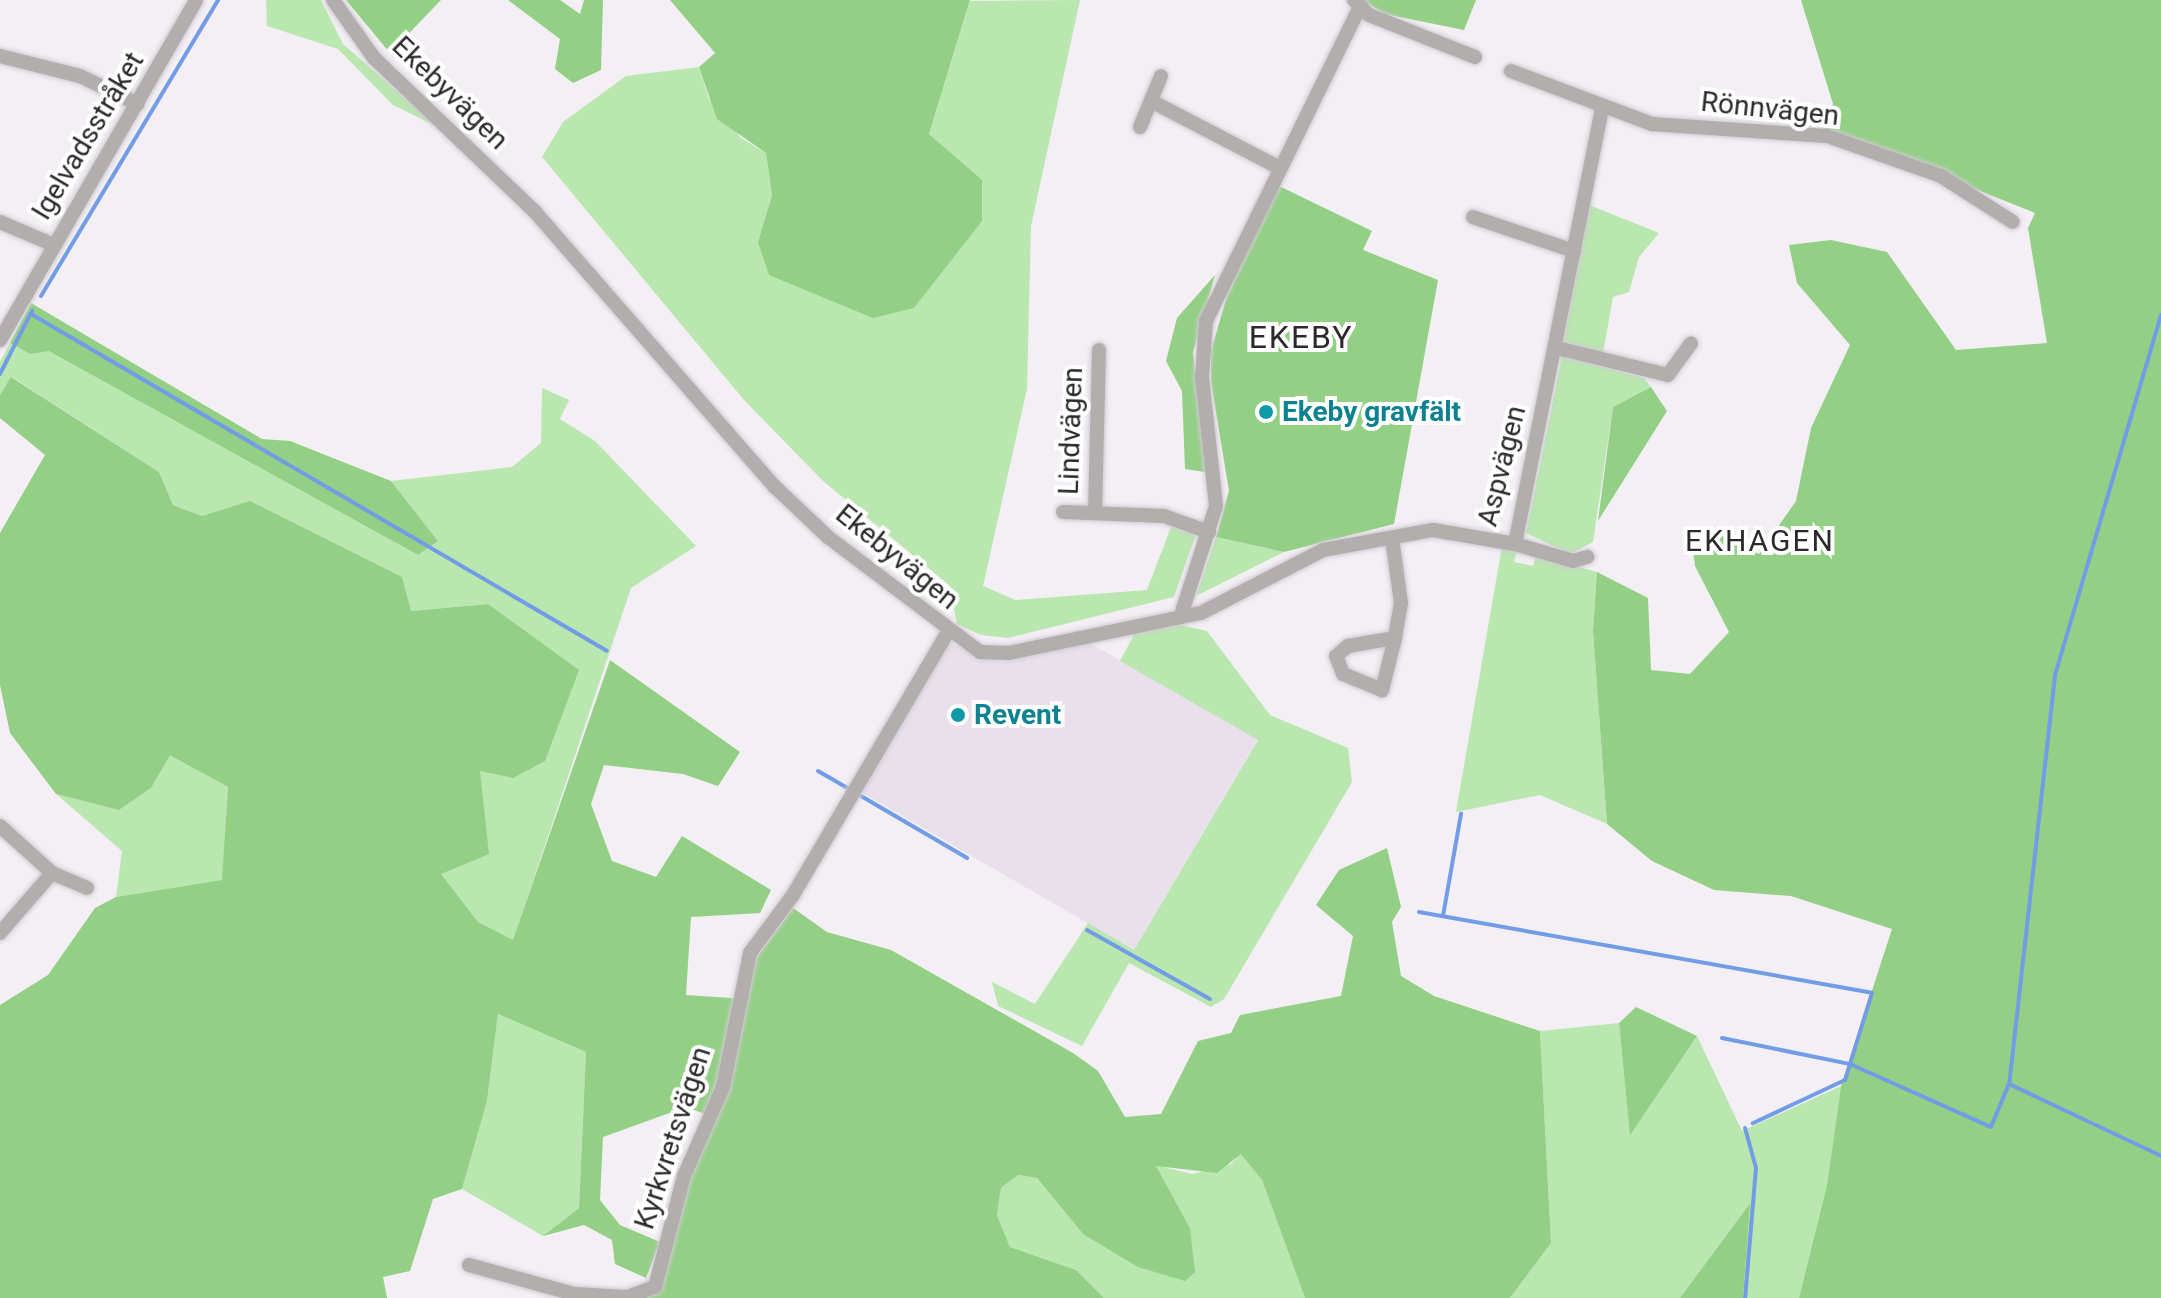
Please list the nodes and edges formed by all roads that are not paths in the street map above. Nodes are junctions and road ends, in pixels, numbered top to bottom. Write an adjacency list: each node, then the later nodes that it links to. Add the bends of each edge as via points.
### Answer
1 (196, 0): 9 (street, Igelvadsstråket)
2 (333, 0): 29 (street, Ekebyvägen, via 374,58 535,212 774,486)
3 (1356, 3): 5 (street); 12 (street)
4 (0, 56): 9 (street, via 80,76)
5 (1475, 57)
6 (1511, 71): 10 (street, Rönnvägen)
7 (1161, 76): 8 (street)
8 (1151, 101): 11 (street); 12 (street)
9 (138, 104): 16 (street, Igelvadsstråket)
10 (1602, 107): 15 (street, Rönnvägen, via 1652,124 1827,136 1941,176); 17 (street, Aspvägen)
11 (1140, 127)
12 (1278, 167): 24 (street, via 1212,305 1201,347 1217,467)
13 (1473, 217): 17 (street)
14 (0, 222): 16 (street)
15 (2013, 222)
16 (54, 245): 18 (street, Igelvadsstråket)
17 (1574, 251): 20 (street, Aspvägen)
18 (0, 340)
19 (1691, 343): 20 (street, via 1668,375)
20 (1557, 348): 26 (street, Aspvägen)
21 (1099, 350): 23 (street, Lindvägen)
22 (1063, 512): 23 (street, Lindvägen)
23 (1095, 513): 24 (street, Lindvägen, via 1164,516)
24 (1209, 532): 28 (street)
25 (1392, 538): 26 (street, Aspvägen, via 1433,530); 28 (street, Aspvägen, via 1323,550 1237,598 1201,613); 30 (street, via 1401,603)
26 (1515, 544): 27 (street, via 1573,561)
27 (1587, 557)
28 (1182, 612): 29 (street, Ekebyvägen, via 1009,653 980,652)
29 (948, 632): 35 (street, Kyrkvretsvägen, via 793,895 750,953 723,1087 684,1176 655,1287 627,1297 574,1294)
30 (1395, 638): 30 (street, via 1348,646 1336,656 1343,674 1382,690)
31 (0, 826): 32 (street)
32 (52, 873): 33 (street); 34 (street)
33 (87, 888)
34 (0, 933)
35 (469, 1265)

